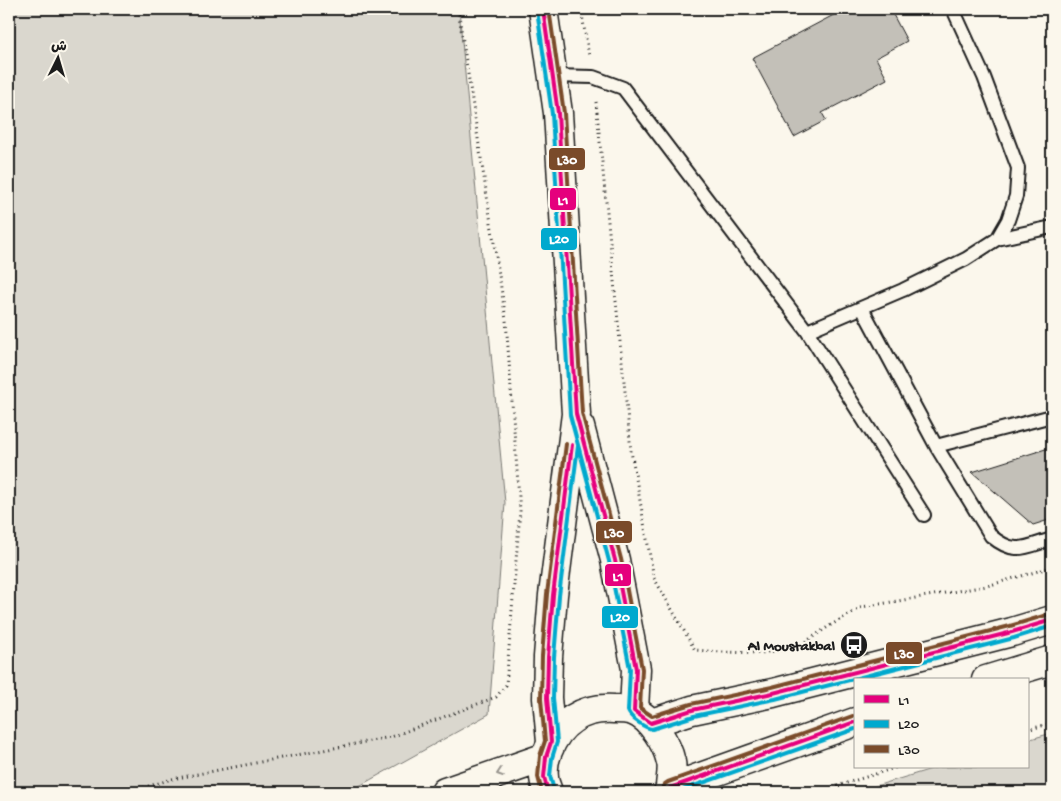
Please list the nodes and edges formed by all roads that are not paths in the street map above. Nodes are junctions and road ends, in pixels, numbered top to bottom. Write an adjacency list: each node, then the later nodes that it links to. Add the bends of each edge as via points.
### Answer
1 (543, 9): 3 (highway)
2 (954, 9): 5 (lane, via 1018,168 1016,196)
3 (552, 76): 7 (lane, via 593,77 623,88); 8 (highway, via 558,113)
4 (1052, 228): 5 (lane)
5 (997, 240): 6 (lane, via 966,259)
6 (862, 308): 7 (lane); 10 (lane)
7 (806, 331): 11 (lane)
8 (576, 414): 16 (highway, via 615,560); 18 (highway, via 548,657)
9 (1052, 416): 10 (lane)
10 (936, 446): 12 (lane, via 991,536 1002,545 1019,549)
11 (924, 514)
12 (1052, 539)
13 (1052, 620): 16 (highway, via 773,693)
14 (1052, 660): 15 (highway)
15 (993, 678)
16 (643, 717): 18 (highway, via 602,708 585,712 558,732); 19 (highway, via 663,740 671,763)
17 (854, 722): 19 (highway)
18 (549, 750): 20 (highway, one-way to 20); 21 (highway, via 544,777)
19 (669, 790)
20 (445, 792)
21 (548, 792)

